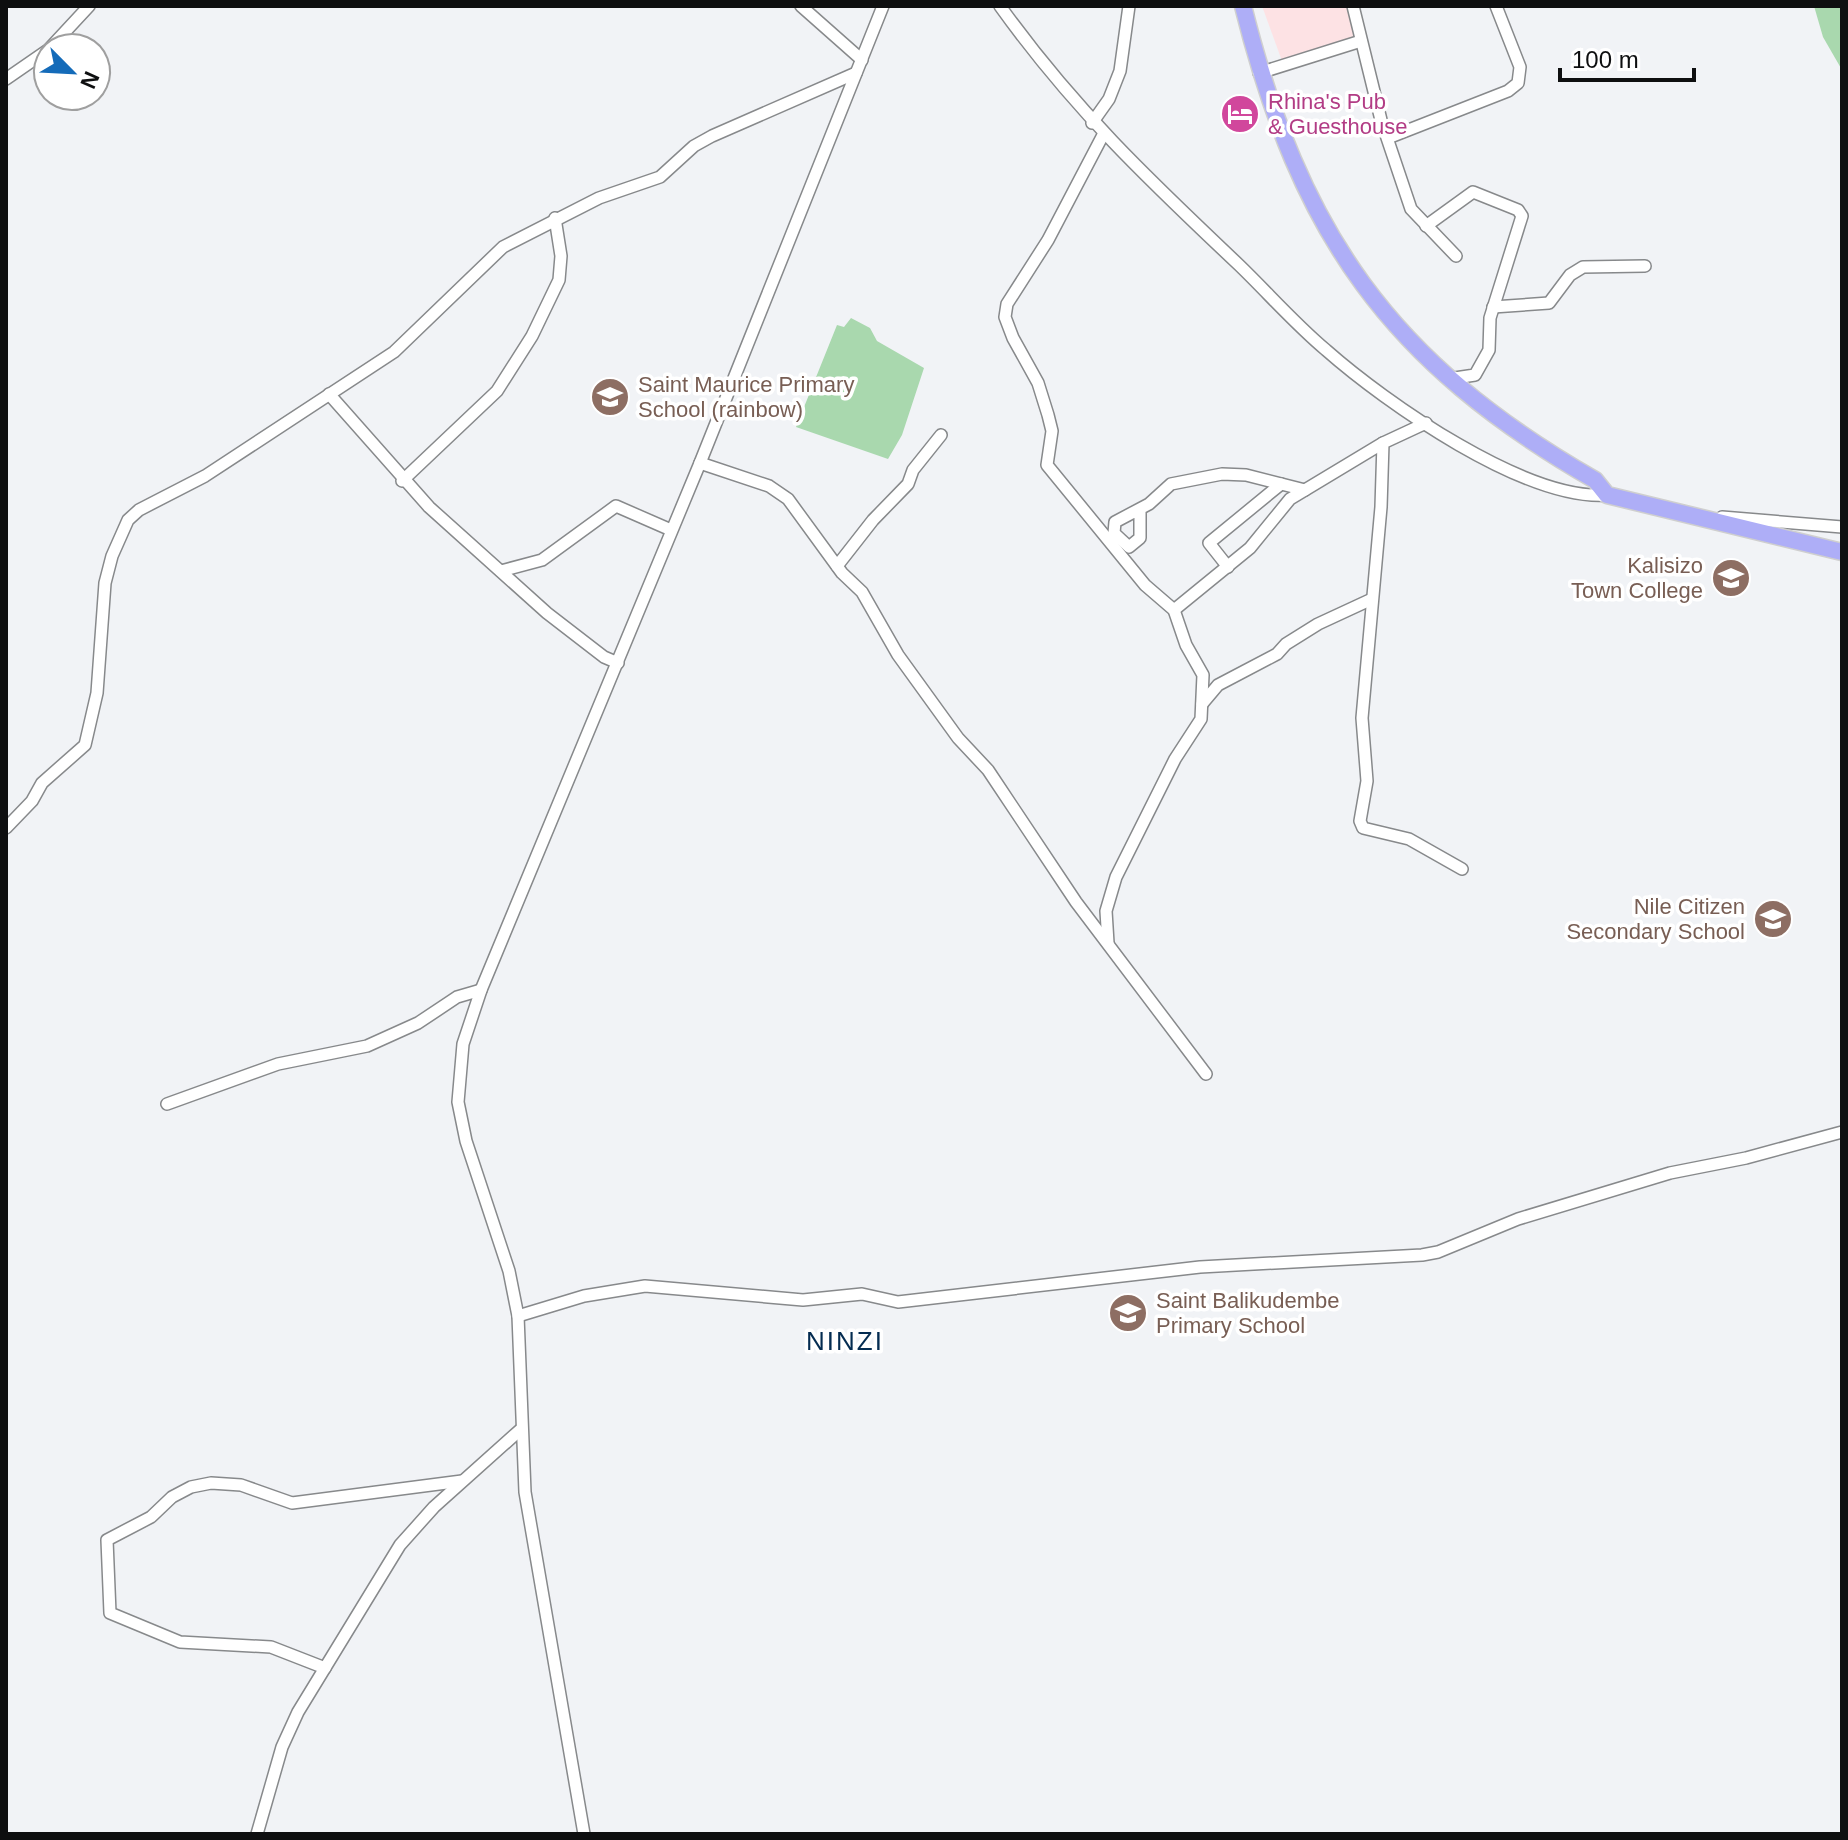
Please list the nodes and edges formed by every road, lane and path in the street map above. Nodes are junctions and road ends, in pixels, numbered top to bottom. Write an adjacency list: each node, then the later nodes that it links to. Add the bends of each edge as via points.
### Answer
1 (89, 6): 9 (street)
2 (801, 6): 11 (street)
3 (883, 6): 11 (street)
4 (1000, 6): 16 (street)
5 (1129, 6): 16 (street, via 1120,71)
6 (1243, 6): 14 (highway)
7 (1353, 6): 10 (street)
8 (1496, 6): 18 (street, via 1520,67 1518,83)
9 (65, 32)
10 (1361, 41): 14 (street); 18 (street)
11 (862, 60): 13 (street)
12 (32, 61): 15 (street)
13 (856, 73): 19 (street, via 712,136 644,185); 29 (street)
14 (1259, 73): 24 (highway, via 1289,155 1327,232 1401,333)
15 (6, 79)
16 (1092, 123): 17 (street)
17 (1103, 135): 26 (street, via 1325,350); 43 (street, via 1048,240 1007,304 1005,317 1048,415 1052,431 1047,465 1145,585)
18 (1388, 138): 20 (street, via 1411,209)
19 (555, 218): 25 (street, via 491,256 404,344); 30 (street, via 559,280 532,336 497,391)
20 (1426, 226): 21 (street); 23 (street, via 1473,192 1521,213)
21 (1456, 256)
22 (1645, 266): 23 (street, via 1583,267 1549,303)
23 (1493, 307): 24 (street, via 1489,350 1479,370 1471,377)
24 (1448, 379): 33 (highway, via 1595,480)
25 (329, 394): 30 (street); 46 (street, via 128,520 105,583 97,693 85,745 42,783)
26 (1426, 423): 28 (street); 33 (street, via 1532,480 1574,496)
27 (941, 435): 39 (street, via 908,484)
28 (1383, 443): 32 (street); 42 (street)
29 (700, 463): 37 (street); 39 (street, via 779,492)
30 (402, 481): 41 (street)
31 (1281, 484): 32 (street); 34 (street, via 1233,473 1178,482); 40 (street, via 1209,543)
32 (1305, 490): 40 (street)
33 (1607, 495): 35 (highway)
34 (1140, 509)
35 (1685, 514): 36 (street); 38 (highway)
36 (1842, 527)
37 (671, 530): 41 (street, via 616,506 542,560); 44 (street)
38 (1842, 552)
39 (837, 566): 48 (street, via 862,592 898,655 988,770)
40 (1228, 567): 43 (street)
41 (501, 571): 44 (street, via 547,613)
42 (1372, 599): 45 (street, via 1318,624 1277,654 1218,685); 47 (street, via 1362,718 1367,781 1361,825 1409,839)
43 (1174, 610): 45 (street, via 1203,675)
44 (618, 663): 49 (street)
45 (1202, 704): 48 (street, via 1201,719 1116,877 1106,911)
46 (6, 828)
47 (1462, 869)
48 (1108, 943): 50 (street)
49 (481, 990): 51 (street, via 457,997 418,1023 367,1046 278,1064); 53 (street, via 463,1044 458,1102)
50 (1206, 1074)
51 (167, 1104)
52 (1842, 1132): 53 (street, via 1540,1211 1422,1255 1200,1267 898,1302 862,1294 803,1300 622,1287)
53 (518, 1316): 54 (street)
54 (520, 1430): 55 (street); 58 (street, via 525,1492)
55 (462, 1481): 56 (street, via 400,1545); 56 (street, via 292,1503 241,1485 211,1483 172,1497 151,1517 107,1540 110,1613 180,1642 271,1647)
56 (325, 1668): 57 (street, via 290,1728)
57 (257, 1834)
58 (584, 1834)

